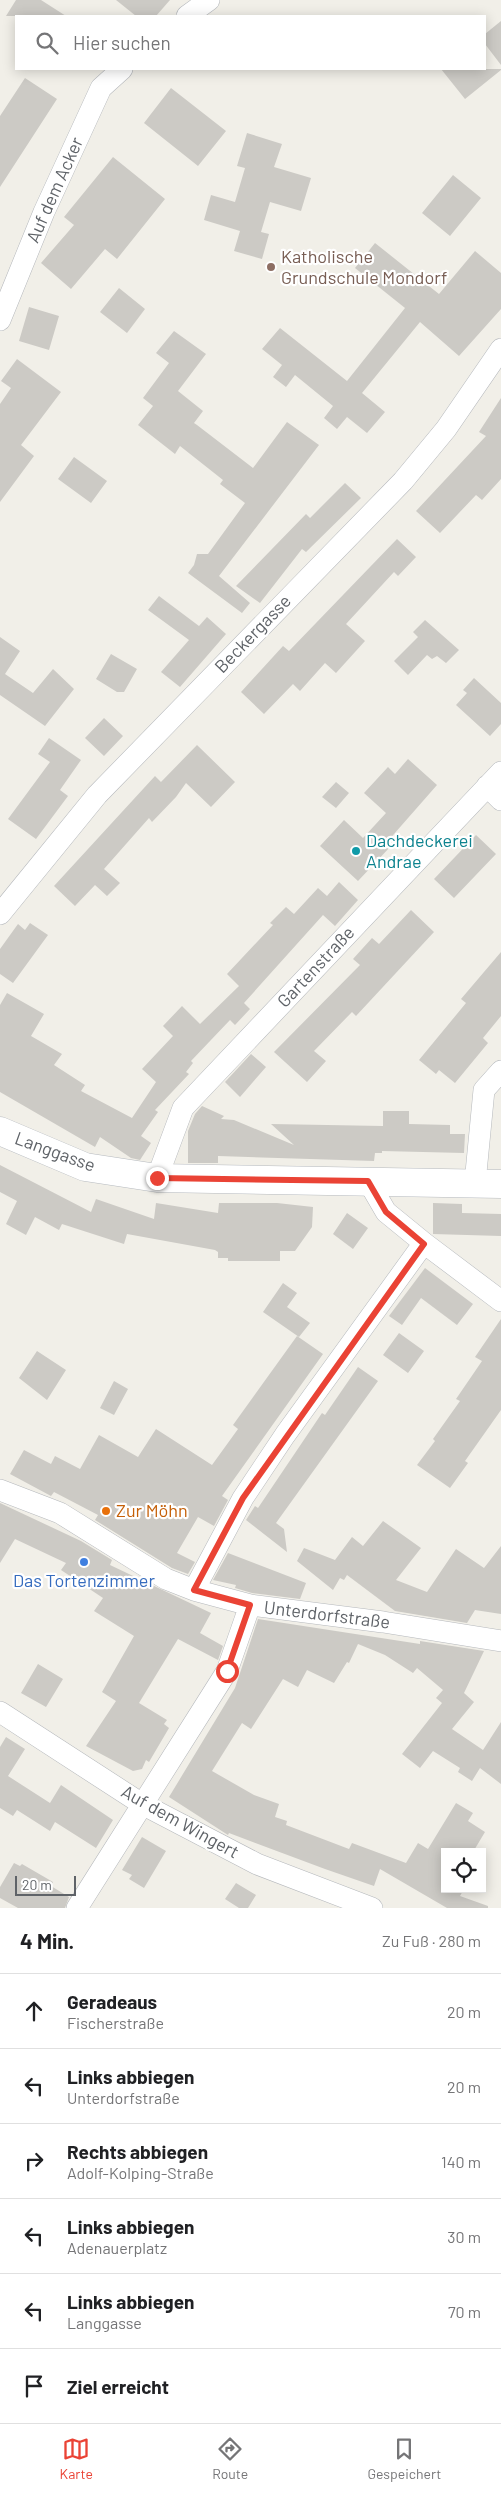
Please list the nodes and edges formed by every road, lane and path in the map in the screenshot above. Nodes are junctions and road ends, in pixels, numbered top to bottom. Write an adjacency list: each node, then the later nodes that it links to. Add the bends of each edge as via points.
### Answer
1 (121, 70): 2 (street, Auf dem Acker, via 101,88 44,212)
2 (0, 320)
3 (501, 349): 5 (street, Beckergasse, via 446,429 404,481 97,795)
4 (496, 786): 8 (street, Gartenstraße, via 182,1108)
5 (0, 914)
6 (501, 1071): 10 (street, via 484,1090)
7 (0, 1131): 8 (street, Langgasse, via 84,1167)
8 (157, 1178): 9 (street, Langgasse)
9 (368, 1181): 10 (street, Langgasse); 11 (street, via 386,1212)
10 (488, 1183)
11 (424, 1244): 12 (street); 14 (street, via 243,1498)
12 (501, 1301)
13 (0, 1490): 14 (street, Unterdorfstraße, via 60,1513 110,1542 141,1565)
14 (194, 1590): 15 (street, Unterdorfstraße)
15 (250, 1605): 16 (street, Unterdorfstraße); 18 (street, via 227,1671)
16 (501, 1641)
17 (0, 1712): 18 (street, Auf dem Wingert)
18 (142, 1804): 19 (street); 20 (street, Auf dem Wingert, via 257,1864)
19 (77, 1908)
20 (372, 1908)

